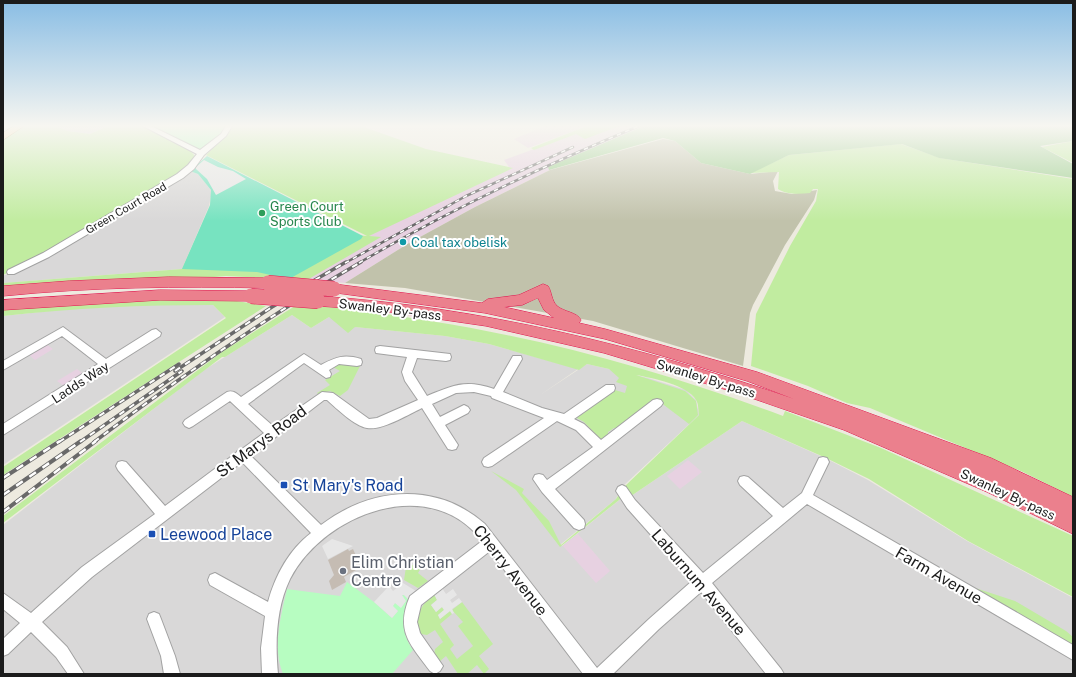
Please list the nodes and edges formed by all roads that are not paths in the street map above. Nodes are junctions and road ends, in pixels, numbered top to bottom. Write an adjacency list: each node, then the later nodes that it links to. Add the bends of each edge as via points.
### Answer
1 (198, 158): 2 (street, Green Court Road, via 191,167 160,189 46,255)
2 (11, 272)
3 (339, 290): 4 (highway, bridge, via 268,283 148,283); 9 (highway, Swanley By-pass, via 485,308 605,334); 9 (highway, via 368,289 490,304 522,300 543,289 545,302 559,315)
4 (3, 291)
5 (3, 305): 39 (highway, Swanley By-pass, bridge, via 152,296 245,296 376,305 486,321 612,349 740,387 850,425 994,486)
6 (156, 333): 13 (street, Ladds Way)
7 (380, 350): 8 (street)
8 (413, 355): 10 (street); 17 (street, via 407,372)
9 (677, 355): 35 (highway, Swanley By-pass, via 751,376 859,415 985,464)
10 (446, 357)
11 (517, 359): 16 (street)
12 (356, 362): 18 (street, via 338,360 323,372 304,358)
13 (106, 365): 14 (street, via 63,331); 24 (street, Ladds Way)
14 (3, 366)
15 (610, 388): 21 (street)
16 (496, 395): 17 (street, St Marys Road, via 464,386); 21 (street, St Marys Road)
17 (425, 402): 23 (street); 25 (street, St Marys Road, via 384,422 368,424 329,396 322,396)
18 (241, 403): 22 (street, via 230,395); 25 (street)
19 (656, 403): 27 (street)
20 (464, 410): 23 (street)
21 (560, 418): 27 (street, St Marys Road, via 580,427); 29 (street)
22 (189, 423)
23 (438, 423): 26 (street)
24 (3, 430)
25 (272, 432): 28 (street, St Marys Road)
26 (452, 445)
27 (601, 446): 38 (street, via 543,483)
28 (242, 454): 36 (street, St Marys Road); 40 (street)
29 (488, 462)
30 (824, 462): 34 (street)
31 (122, 466): 36 (street)
32 (744, 481): 37 (street)
33 (622, 491): 43 (street, Laburnum Avenue)
34 (806, 497): 37 (street); 49 (street, Farm Avenue)
35 (1073, 506)
36 (164, 515): 47 (street, St Marys Road, via 87,572)
37 (782, 516): 43 (street)
38 (578, 524)
39 (1073, 525)
40 (320, 533): 41 (street, Cherry Avenue, via 352,513 395,501 420,499 459,511 480,528); 45 (street, Cherry Avenue, via 287,573)
41 (491, 542): 50 (street, via 415,601 410,622 414,637); 54 (street, Cherry Avenue)
42 (215, 580): 45 (street)
43 (702, 582): 55 (street); 56 (street, Laburnum Avenue)
44 (3, 600): 47 (street)
45 (272, 612): 53 (street, Cherry Avenue, via 268,646)
46 (154, 619): 52 (street)
47 (30, 622): 48 (street, St Marys Road); 51 (street, via 63,652)
48 (3, 649)
49 (1073, 653)
50 (435, 666)
51 (76, 674)
52 (172, 674)
53 (270, 674)
54 (592, 674)
55 (602, 674)
56 (776, 674)

